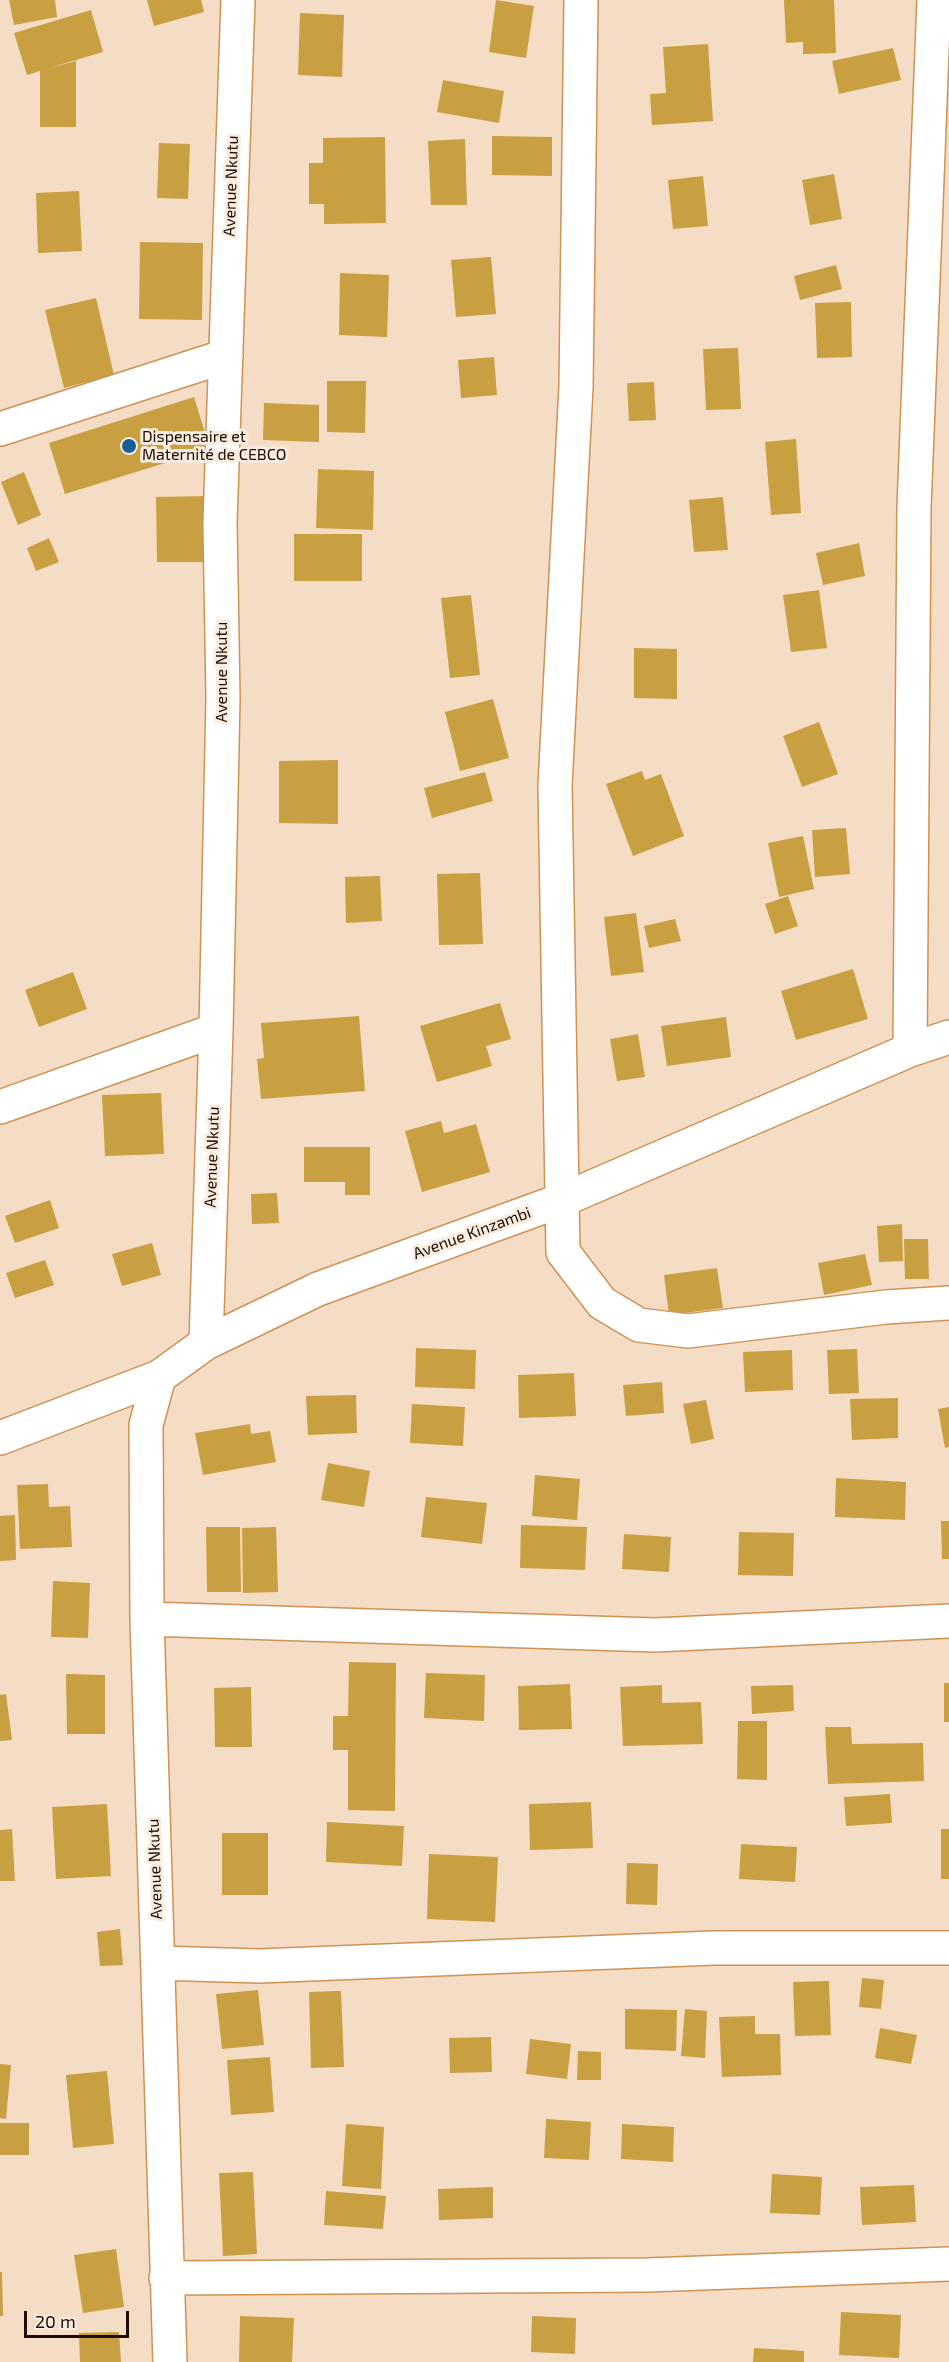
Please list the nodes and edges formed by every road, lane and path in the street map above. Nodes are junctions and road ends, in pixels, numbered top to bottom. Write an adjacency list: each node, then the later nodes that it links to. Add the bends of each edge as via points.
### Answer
1 (237, 0): 4 (street, Avenue Nkutu)
2 (581, 0): 10 (street, via 576,387 555,785)
3 (934, 0): 8 (street, via 914,508)
4 (226, 356): 5 (street); 6 (street, Avenue Nkutu, via 220,522 223,698)
5 (0, 429)
6 (216, 1030): 9 (street); 12 (street, Avenue Nkutu)
7 (949, 1037): 8 (street, Avenue Kinzambi)
8 (910, 1050): 10 (street, Avenue Kinzambi)
9 (0, 1107)
10 (562, 1200): 11 (street, via 563,1252 602,1303 639,1325 688,1331); 12 (street, Avenue Kinzambi, via 318,1289)
11 (949, 1303)
12 (206, 1343): 13 (street, Avenue Kinzambi)
13 (159, 1377): 14 (street, Avenue Kinzambi); 15 (street, Avenue Nkutu, via 146,1425)
14 (0, 1438)
15 (147, 1618): 16 (street, via 655,1635); 18 (street, Avenue Nkutu)
16 (949, 1621)
17 (949, 1948): 18 (street, via 714,1948 259,1966)
18 (158, 1963): 20 (street, Avenue Nkutu)
19 (949, 2264): 20 (street, via 647,2275)
20 (166, 2278): 21 (street, Avenue Nkutu)
21 (170, 2362)

